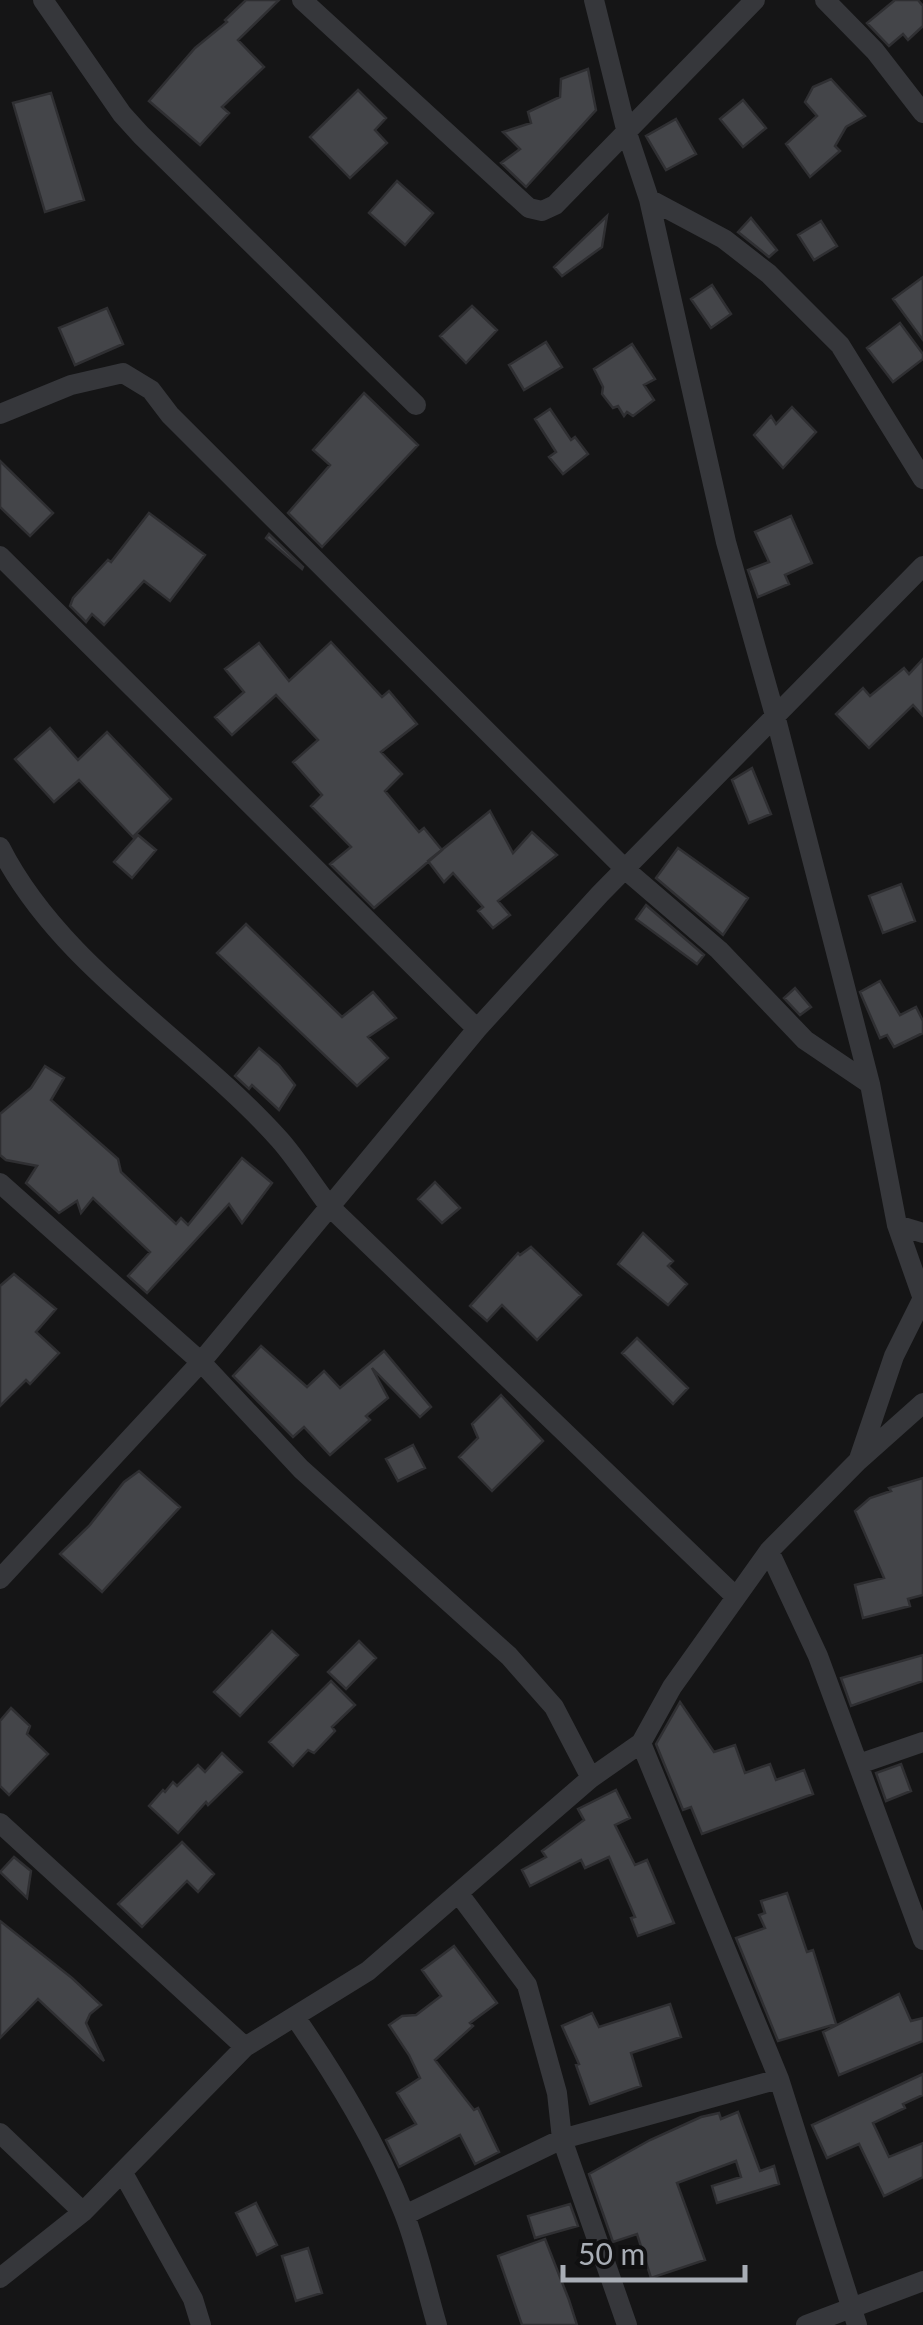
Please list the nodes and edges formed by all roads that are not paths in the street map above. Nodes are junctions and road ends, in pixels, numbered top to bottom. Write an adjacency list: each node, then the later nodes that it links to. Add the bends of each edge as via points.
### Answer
1 (44, 0): 9 (street, via 132,124)
2 (302, 0): 7 (street, via 530,208 555,204)
3 (594, 0): 7 (street)
4 (754, 0): 7 (street)
5 (825, 0): 6 (street)
6 (923, 113)
7 (626, 133): 8 (street)
8 (649, 199): 11 (street, via 724,238 840,346); 14 (street, via 726,542)
9 (416, 404)
10 (0, 414): 16 (street, via 71,385 123,373 151,390)
11 (923, 479)
12 (0, 556): 17 (street)
13 (923, 566): 14 (street)
14 (776, 719): 16 (street); 18 (street)
15 (0, 847): 20 (street, via 54,927 279,1140)
16 (627, 871): 17 (street); 18 (street, via 719,950 805,1040)
17 (477, 1029): 20 (street)
18 (870, 1084): 21 (street)
19 (0, 1183): 24 (street)
20 (329, 1206): 24 (street); 29 (street)
21 (898, 1224): 22 (street); 23 (street)
22 (923, 1232)
23 (923, 1298): 26 (street, via 894,1356)
24 (201, 1362): 28 (street); 33 (street, via 301,1470 509,1656 554,1707)
25 (923, 1403): 26 (street)
26 (858, 1461): 27 (street)
27 (768, 1551): 29 (street); 32 (street)
28 (0, 1579)
29 (736, 1597): 31 (street, via 672,1687)
30 (923, 1742): 32 (street)
31 (642, 1743): 33 (street); 39 (street)
32 (859, 1764): 36 (street)
33 (591, 1778): 35 (street)
34 (0, 1823): 38 (street)
35 (460, 1894): 37 (street, via 368,1971); 41 (street, via 527,1984 557,2093)
36 (923, 1940)
37 (295, 2017): 38 (street); 44 (street, via 338,2080)
38 (245, 2048): 42 (street)
39 (779, 2079): 41 (street); 47 (street)
40 (0, 2134): 43 (street)
41 (562, 2140): 44 (street); 50 (street)
42 (123, 2173): 43 (street); 48 (street)
43 (83, 2212): 45 (street)
44 (405, 2215): 49 (street)
45 (0, 2278)
46 (923, 2281): 47 (street)
47 (854, 2318): 51 (street)
48 (201, 2325)
49 (437, 2325)
50 (627, 2325)
51 (806, 2325)

